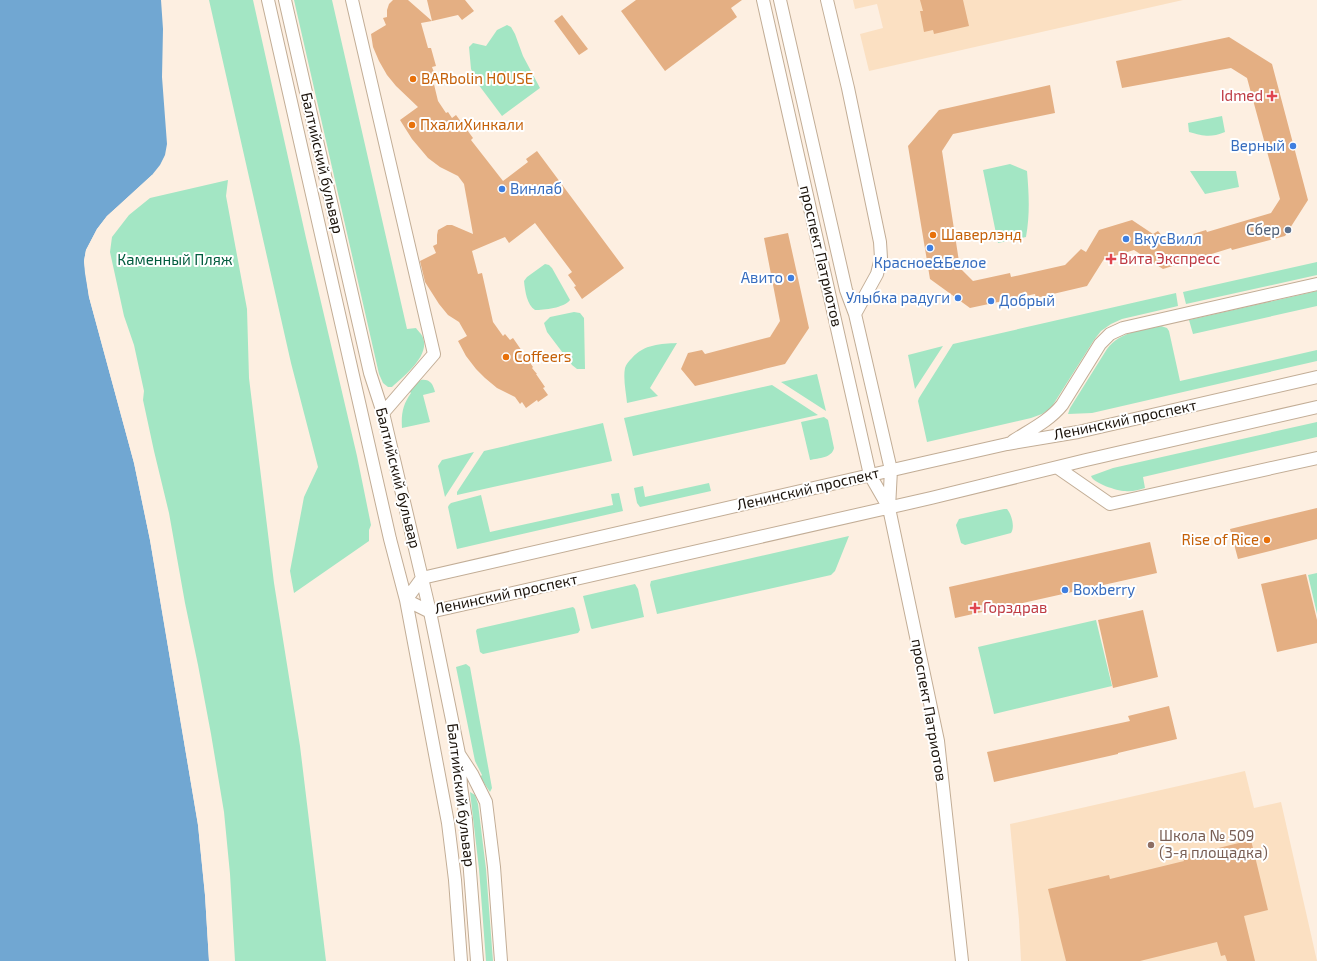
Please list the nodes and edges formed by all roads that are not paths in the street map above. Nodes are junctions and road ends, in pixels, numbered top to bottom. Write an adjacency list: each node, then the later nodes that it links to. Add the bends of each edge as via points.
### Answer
1 (268, 0): 19 (street, Балтийский бульвар)
2 (285, 0): 11 (street, Балтийский бульвар, via 370,373)
3 (352, 0): 11 (street, via 434,354)
4 (763, 0): 16 (street, проспект Патриотов)
5 (780, 0): 8 (street, проспект Патриотов, via 846,290)
6 (828, 0): 8 (street, via 880,242 881,258 877,274)
7 (1317, 284): 12 (street, via 1123,328 1110,334 1100,344 1055,413)
8 (855, 314): 15 (street, проспект Патриотов)
9 (1317, 378): 12 (street, Ленинский проспект, via 1078,432)
10 (1317, 407): 14 (street, Ленинский проспект)
11 (383, 413): 18 (street, Балтийский бульвар)
12 (1007, 444): 15 (street, Ленинский проспект)
13 (1317, 458): 14 (street, via 1110,504)
14 (1058, 468): 17 (street, Ленинский проспект)
15 (891, 470): 16 (street, Ленинский проспект); 17 (street, проспект Патриотов)
16 (870, 475): 17 (street, проспект Патриотов); 18 (street, Ленинский проспект)
17 (889, 508): 20 (street, Ленинский проспект); 25 (street, проспект Патриотов, via 938,741)
18 (422, 578): 19 (street, Ленинский проспект); 20 (street, Балтийский бульвар)
19 (406, 600): 20 (street, Ленинский проспект); 22 (street, Балтийский бульвар, via 448,823)
20 (430, 612): 21 (street, Балтийский бульвар)
21 (459, 754): 23 (street, Балтийский бульвар); 24 (street, via 486,802)
22 (461, 961)
23 (477, 961)
24 (501, 961)
25 (962, 961)

